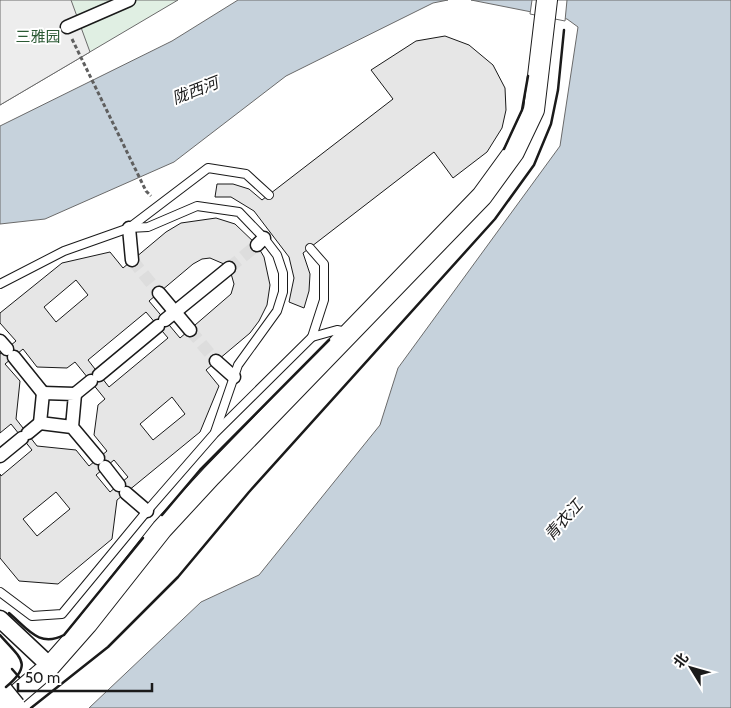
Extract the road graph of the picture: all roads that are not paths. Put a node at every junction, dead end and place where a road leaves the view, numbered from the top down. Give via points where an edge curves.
1 (129, 0) edge
2 (547, 0) edge
3 (67, 26) dead end
4 (269, 195) dead end
5 (129, 228) junction
6 (310, 248) dead end
7 (132, 260) tunnel mouth
8 (228, 268) tunnel mouth
9 (0, 284) edge
10 (159, 293) tunnel mouth
11 (166, 319) junction
12 (190, 330) tunnel mouth
13 (350, 333) junction
14 (312, 336) junction
15 (7, 349) edge
16 (216, 361) tunnel mouth
17 (234, 377) junction
18 (43, 393) junction
19 (75, 394) junction
20 (40, 423) junction
21 (72, 427) junction
22 (214, 434) junction
23 (0, 456) edge
24 (147, 510) junction
25 (0, 592) edge
26 (0, 619) edge
27 (50, 666) junction
28 (0, 692) edge
29 (1, 708) edge
30 (13, 708) edge

1 - 3 street
2 - 13 street via 534,110 514,152 482,196
4 - 5 lane via 246,174 208,168
5 - 7 street
5 - 9 lane via 64,251
5 - 17 lane via 148,228 197,206 239,212 260,242 277,255 283,273 283,292 277,311 238,365
6 - 14 lane via 324,264 324,300
8 - 11 street
10 - 11 street
11 - 12 street
11 - 19 street
13 - 14 lane via 337,330
13 - 27 street via 162,529
14 - 22 lane
15 - 18 street
16 - 17 street
17 - 22 lane
18 - 19 street
18 - 20 street
19 - 21 street
20 - 21 street
20 - 23 street
21 - 24 street via 123,489
22 - 24 lane
24 - 25 lane via 62,614 32,616
26 - 27 street
27 - 29 street
28 - 30 main road, bridge

